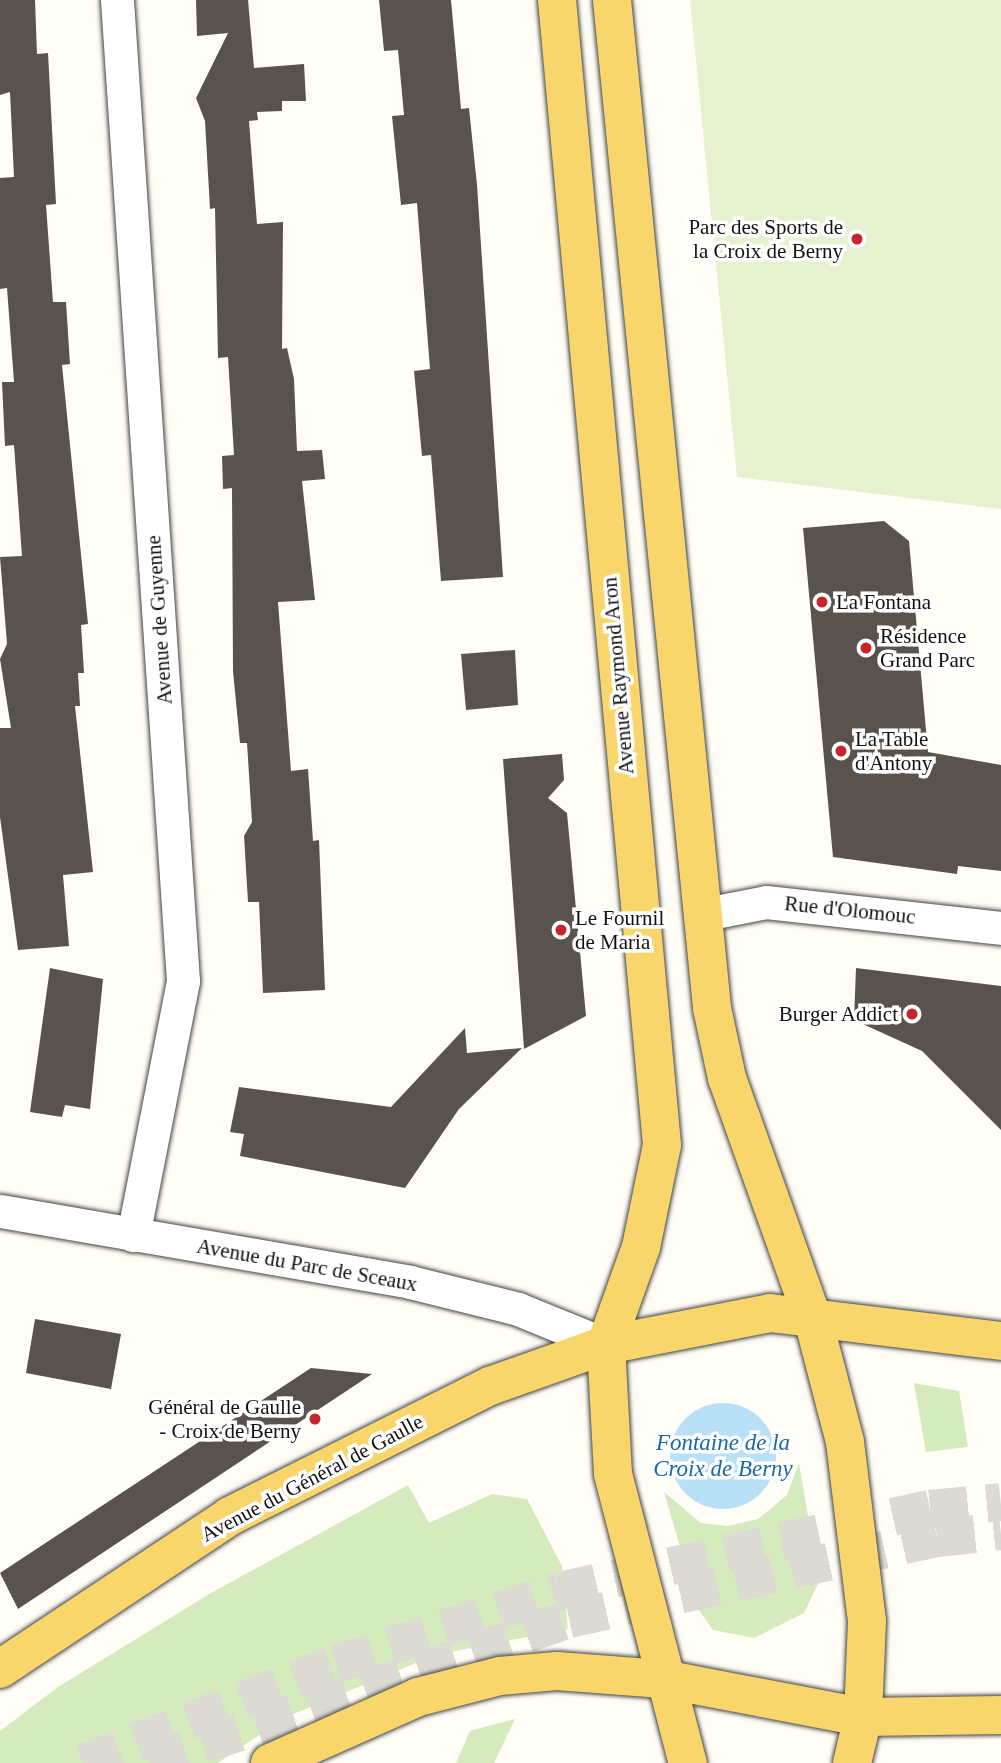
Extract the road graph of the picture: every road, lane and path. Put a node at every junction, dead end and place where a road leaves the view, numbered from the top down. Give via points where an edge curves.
1 (117, 0) edge
2 (557, 0) edge
3 (612, 0) edge
4 (700, 915) junction
5 (1001, 928) edge
6 (0, 1211) edge
7 (133, 1235) junction
8 (813, 1319) junction
9 (1001, 1341) edge
10 (606, 1345) junction
11 (0, 1669) edge
12 (663, 1679) junction
13 (1001, 1715) edge
14 (863, 1717) junction
15 (270, 1763) edge
16 (688, 1763) edge
17 (852, 1763) edge

1 - 7 street, Avenue de Guyenne via 183,981
2 - 10 main road, Avenue Raymond Aron via 662,1145 641,1247
3 - 4 main road
4 - 5 street, Rue d'Olomouc via 765,902
4 - 8 main road via 727,1077
6 - 7 street, Avenue du Parc de Sceaux
7 - 10 street, Avenue du Parc de Sceaux via 470,1296
8 - 9 main road, Avenue du Général de Gaulle
8 - 10 main road, Avenue du Général de Gaulle via 770,1313
8 - 14 main road via 845,1442 862,1570
10 - 11 main road, Avenue du Général de Gaulle via 490,1386 230,1516
10 - 12 main road via 613,1474
12 - 14 main road
12 - 15 main road via 557,1671 500,1676 418,1697
12 - 16 main road
13 - 14 main road
14 - 17 main road

